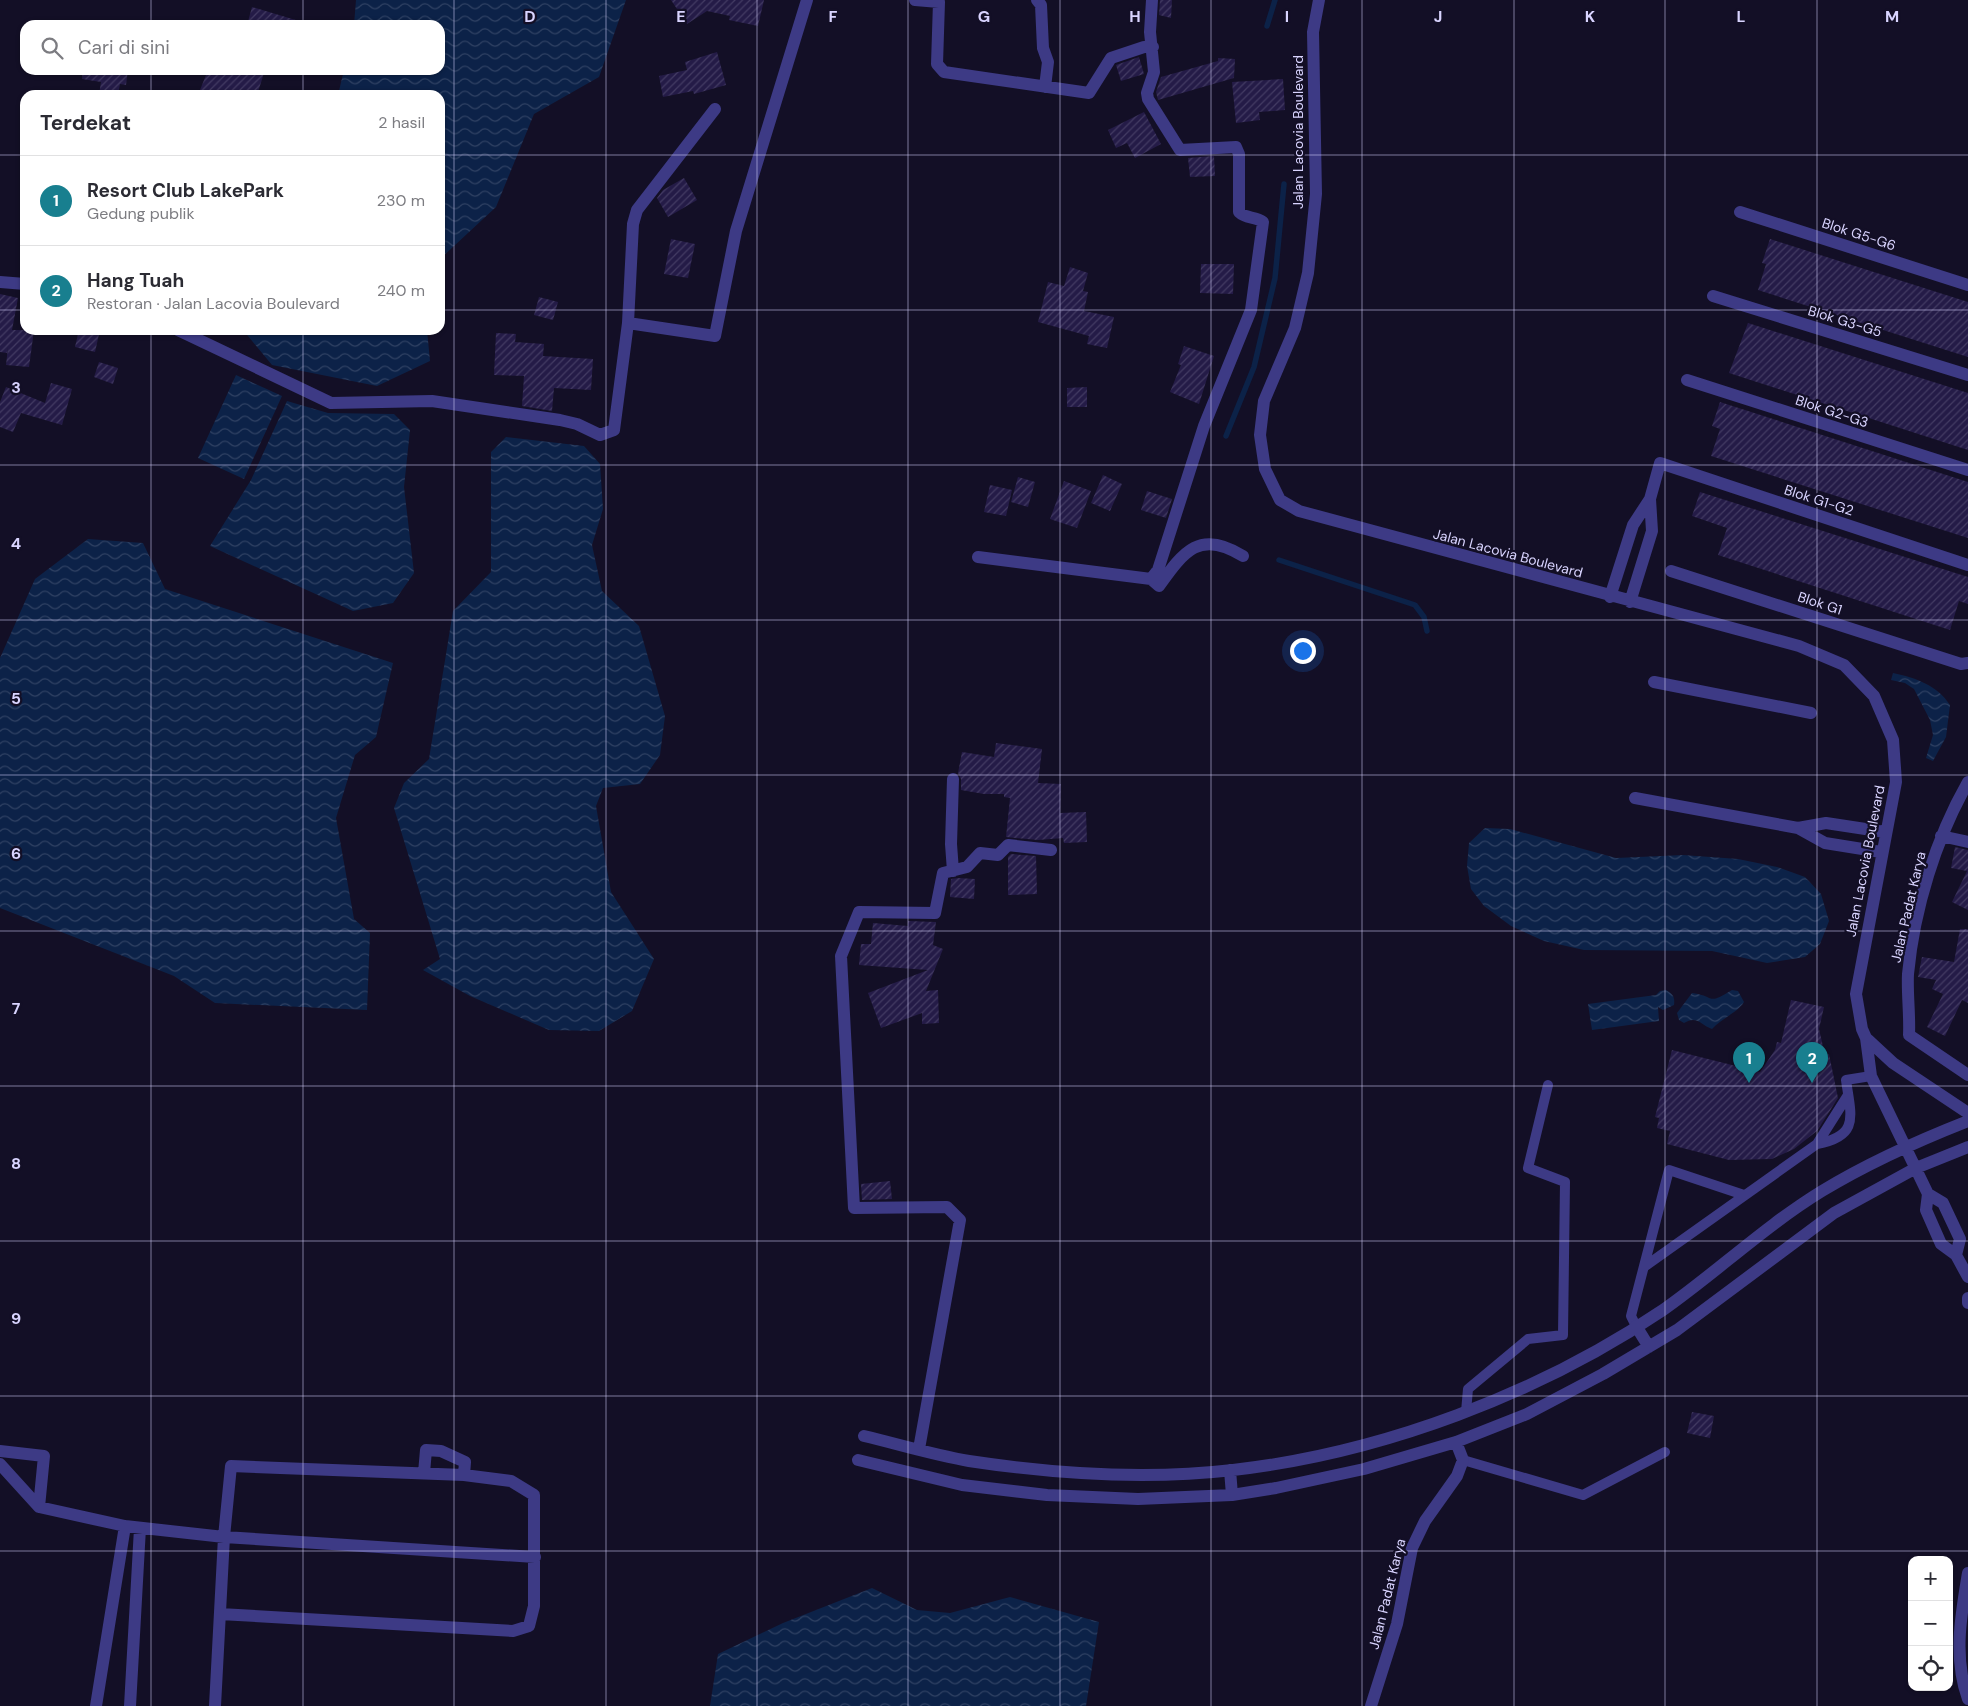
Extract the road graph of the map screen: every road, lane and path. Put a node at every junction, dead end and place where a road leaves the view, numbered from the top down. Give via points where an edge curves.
1 (807, 0) edge
2 (916, 0) edge
3 (1037, 0) edge
4 (1152, 0) edge
5 (1319, 0) edge
6 (1153, 48) junction
7 (1044, 87) junction
8 (715, 109) dead end
9 (1740, 212) dead end
10 (0, 282) edge
11 (20, 284) edge
12 (1968, 285) edge
13 (1713, 296) dead end
14 (628, 324) junction
15 (188, 335) edge
16 (1968, 375) edge
17 (1687, 380) dead end
18 (1968, 470) edge
19 (1650, 499) junction
20 (1243, 556) dead end
21 (978, 557) dead end
22 (1968, 565) edge
23 (1671, 571) dead end
24 (1151, 579) junction
25 (1610, 597) junction
26 (1630, 602) junction
27 (1964, 664) edge
28 (1654, 682) dead end
29 (1811, 713) dead end
30 (953, 778) dead end
31 (1968, 782) edge
32 (1635, 798) dead end
33 (1798, 828) junction
34 (1886, 832) junction
35 (1941, 836) junction
36 (1968, 842) edge
37 (1050, 850) dead end
38 (1882, 852) junction
39 (954, 871) junction
40 (1866, 1038) junction
41 (1968, 1075) edge
42 (1871, 1076) junction
43 (1548, 1086) dead end
44 (1848, 1095) junction
45 (1968, 1113) edge
46 (1968, 1122) edge
47 (1817, 1144) junction
48 (1905, 1146) junction
49 (1968, 1147) edge
50 (1916, 1168) junction
51 (1928, 1194) junction
52 (1744, 1195) junction
53 (1956, 1256) junction
54 (1644, 1266) junction
55 (1968, 1277) edge
56 (1636, 1326) junction
57 (1649, 1347) junction
58 (1466, 1412) junction
59 (864, 1436) dead end
60 (1456, 1442) junction
61 (919, 1449) junction
62 (0, 1451) edge
63 (1665, 1452) dead end
64 (858, 1460) dead end
65 (1462, 1460) junction
66 (0, 1464) edge
67 (1230, 1470) junction
68 (424, 1474) junction
69 (464, 1475) junction
70 (1232, 1494) junction
71 (39, 1507) junction
72 (126, 1526) junction
73 (140, 1528) junction
74 (224, 1537) junction
75 (535, 1557) junction
76 (1968, 1572) edge
77 (220, 1614) junction
78 (1968, 1699) edge
79 (96, 1706) edge
80 (130, 1706) edge
81 (215, 1706) edge
82 (1371, 1706) edge

1 - 14 street via 736,231 714,336
2 - 7 street via 939,2 937,64 944,72
3 - 7 street via 1042,5 1043,48 1048,62
4 - 6 street via 1150,32
5 - 25 street, Jalan Lacovia Boulevard via 1313,32 1316,194 1308,273 1295,328 1264,401 1260,435 1265,468 1280,500 1299,511
6 - 7 street via 1111,58 1089,93
6 - 24 street via 1154,72 1148,99 1178,148 1182,151 1236,146 1239,154 1239,212 1259,219 1263,226 1251,310 1204,426 1158,570
8 - 14 street via 637,210 633,224
9 - 12 street, Blok G5-G6
10 - 11 street
13 - 16 street, Blok G3-G5
14 - 15 street via 614,430 600,435 560,420 432,401 331,403
17 - 18 street, Blok G2-G3
19 - 22 street, Blok G1-G2 via 1660,463
19 - 25 street via 1633,524
19 - 26 street via 1652,531
20 - 24 street via 1226,545 1199,545 1181,556 1159,586
21 - 24 street
23 - 27 street, Blok G1
25 - 26 street, Jalan Lacovia Boulevard
26 - 34 street, Jalan Lacovia Boulevard via 1799,646 1844,665 1874,696 1893,740 1896,782
28 - 29 street
30 - 39 street via 951,844
31 - 35 street, Jalan Padat Karya
32 - 33 street
33 - 34 street via 1826,823
33 - 38 street via 1825,843
34 - 38 street, Jalan Lacovia Boulevard
35 - 36 street
35 - 41 street, Jalan Padat Karya via 1926,885 1908,975 1909,1035
37 - 39 street via 1008,845 998,855 980,853 967,868
38 - 40 street, Jalan Lacovia Boulevard via 1856,994
39 - 61 street via 943,873 935,913 859,912 841,956 854,1208 947,1207 960,1220
40 - 42 street, Jalan Lacovia Boulevard
40 - 45 street via 1893,1063
42 - 44 lane via 1846,1080
42 - 48 street, Jalan Lacovia Boulevard
43 - 58 lane via 1528,1168 1565,1182 1563,1335 1528,1339 1468,1389
44 - 47 lane
44 - 47 lane via 1851,1119 1846,1132 1835,1140
46 - 48 street
47 - 52 lane
48 - 50 street, Jalan Lacovia Boulevard
48 - 56 street via 1821,1192
49 - 50 street
50 - 51 street, Jalan Lacovia Boulevard
50 - 57 street via 1834,1213 1677,1330
51 - 53 street via 1926,1210 1941,1244
51 - 53 street via 1943,1203 1960,1239
52 - 54 lane
52 - 54 lane via 1669,1170
53 - 55 street
54 - 56 lane via 1631,1316
56 - 57 street
56 - 58 street via 1516,1391
57 - 60 street via 1527,1414
58 - 67 street via 1358,1446
59 - 61 street
60 - 65 street
60 - 70 street via 1364,1469
61 - 67 street via 966,1460 1049,1470 1138,1474
62 - 71 street via 44,1456
63 - 65 lane via 1583,1495
64 - 70 street via 962,1485 1047,1495 1138,1499
65 - 82 street, Jalan Padat Karya via 1457,1476 1425,1520 1412,1548 1397,1624
66 - 71 street
67 - 70 street
68 - 69 street
68 - 69 street via 426,1450 441,1451 465,1462
68 - 74 street via 231,1466
69 - 75 street via 511,1481 534,1495
71 - 72 street
72 - 73 street
72 - 79 street
73 - 74 street
73 - 80 street
74 - 75 street
74 - 77 street
75 - 77 street via 534,1606 529,1626 513,1630
76 - 78 street via 1958,1644
77 - 81 street

